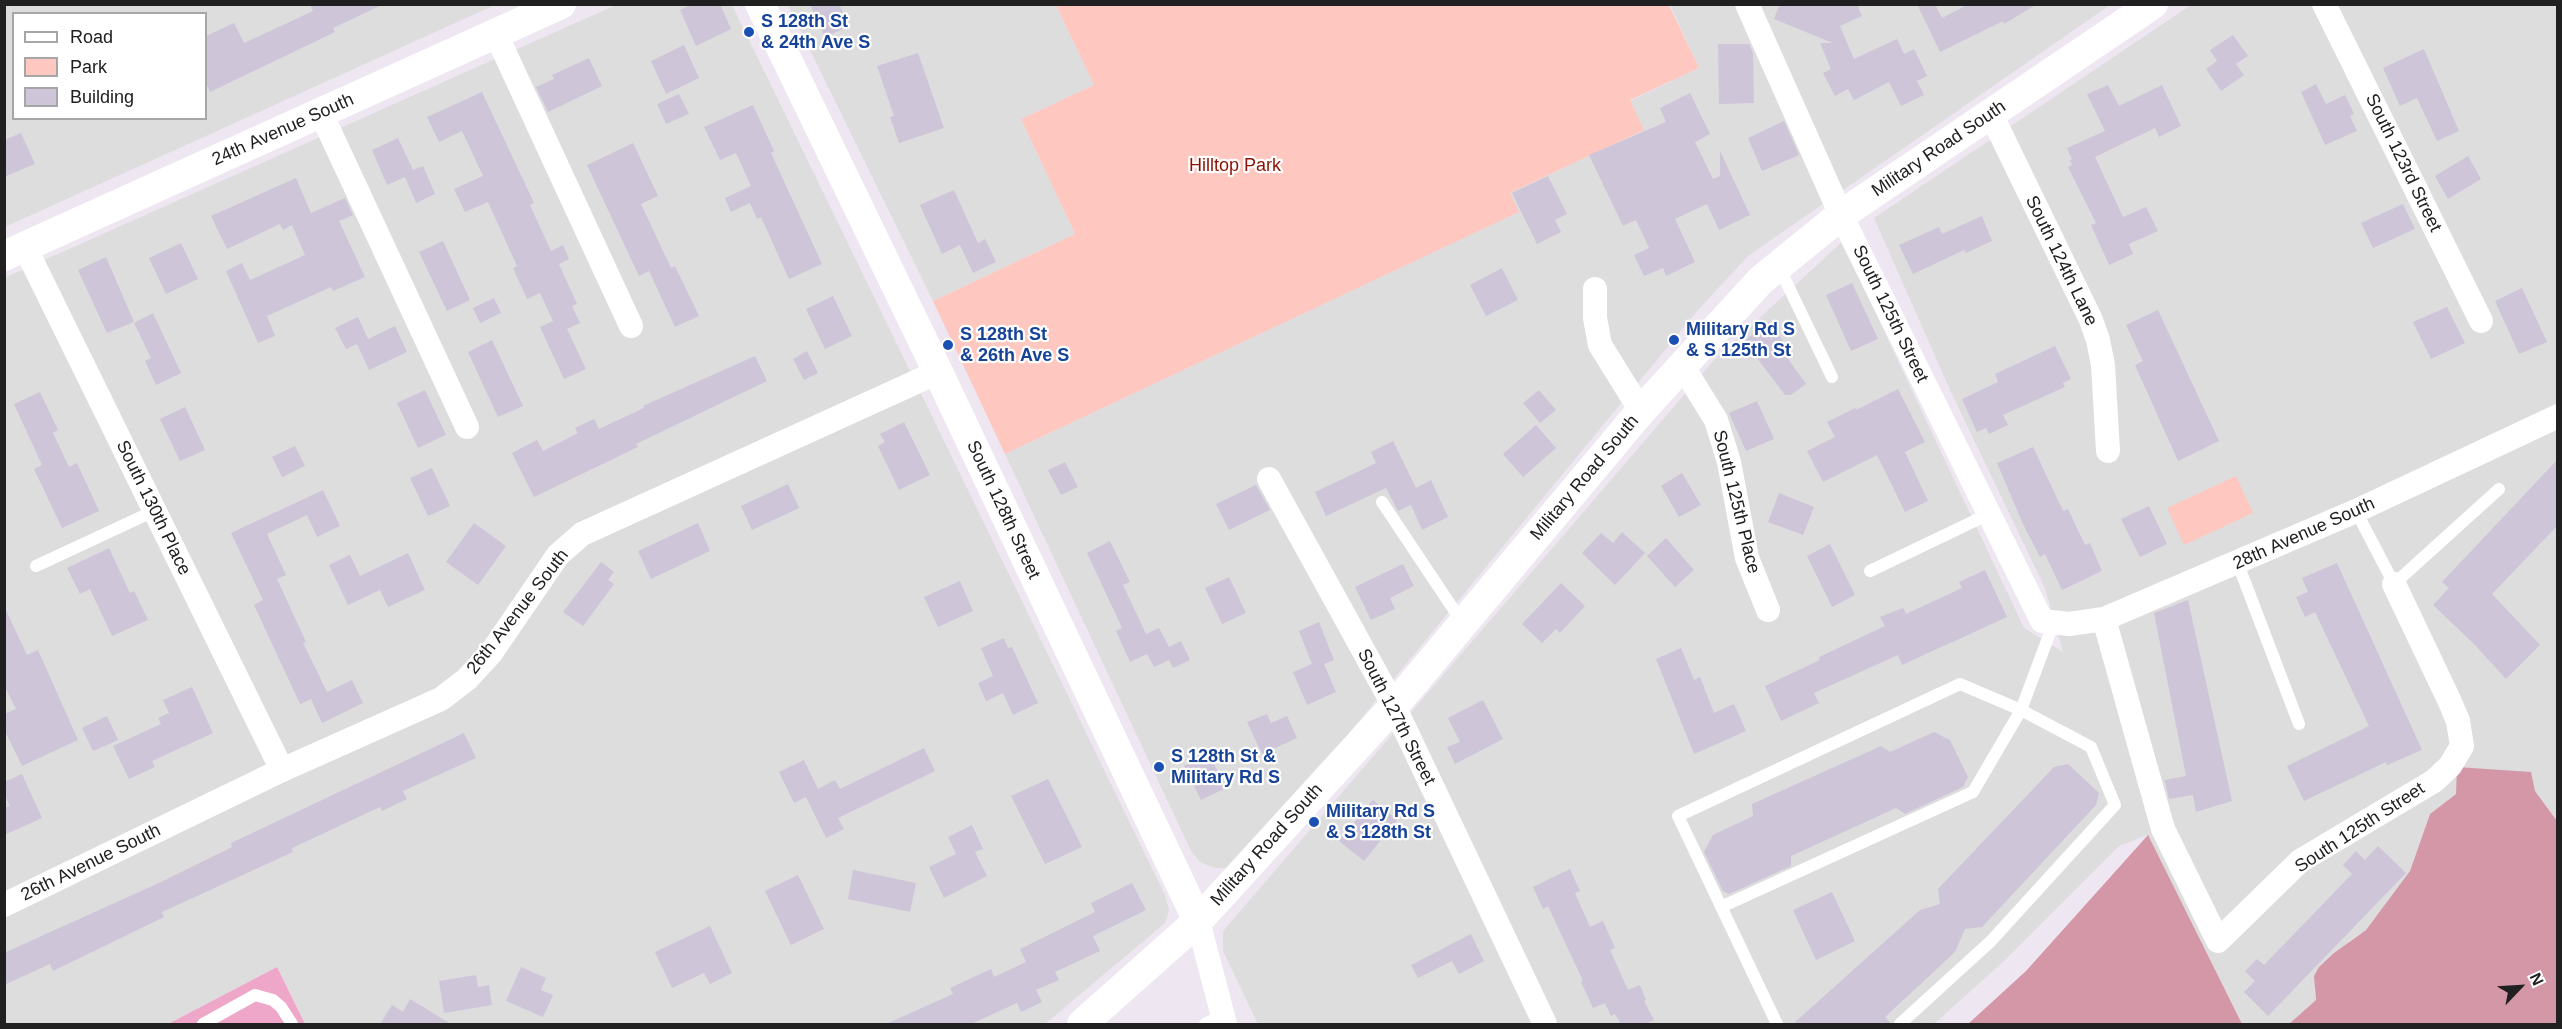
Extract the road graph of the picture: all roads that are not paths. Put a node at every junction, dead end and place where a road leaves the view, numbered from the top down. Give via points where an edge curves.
1 (561, 4) edge
2 (760, 4) edge
3 (1747, 4) edge
4 (2153, 4) edge
5 (2324, 4) edge
6 (496, 34) junction
7 (321, 112) junction
8 (1991, 114) junction
9 (1841, 215) junction
10 (15, 251) edge
11 (1778, 266) junction
12 (1595, 289) dead end
13 (2481, 321) dead end
14 (631, 326) dead end
15 (1682, 365) junction
16 (938, 372) junction
17 (1832, 377) dead end
18 (1641, 411) junction
19 (2558, 416) edge
20 (467, 427) dead end
21 (2108, 451) dead end
22 (1269, 479) dead end
23 (2499, 489) dead end
24 (1382, 502) dead end
25 (154, 511) junction
26 (2356, 511) junction
27 (1989, 514) junction
28 (2238, 564) junction
29 (36, 566) dead end
30 (1870, 571) dead end
31 (2394, 584) junction
32 (1768, 610) dead end
33 (2104, 620) junction
34 (2048, 621) junction
35 (1463, 623) junction
36 (1394, 706) junction
37 (2021, 710) junction
38 (2299, 724) dead end
39 (282, 770) junction
40 (4, 905) edge
41 (1721, 907) junction
42 (1198, 921) junction
43 (1217, 1022) edge
44 (203, 1024) edge
45 (292, 1024) edge
46 (1083, 1024) edge
47 (1545, 1024) edge
48 (1777, 1024) edge
49 (1900, 1024) edge

1 - 6 street, 24th Avenue South
2 - 16 street, South 128th Street
3 - 9 street, South 125th Street
4 - 8 street, Military Road South
5 - 13 street, South 123rd Street
6 - 7 street, 24th Avenue South
6 - 14 street
7 - 10 street, 24th Avenue South
7 - 20 street
8 - 9 street, Military Road South
8 - 21 street, South 124th Lane via 2098,340
9 - 11 street, Military Road South
9 - 27 street, South 125th Street
10 - 25 street, South 130th Place
11 - 15 street, Military Road South
11 - 17 lane
12 - 18 street via 1600,345
15 - 18 street, Military Road South
15 - 32 street, South 125th Place via 1716,420 1729,462 1747,558
16 - 39 street, 26th Avenue South via 582,534 558,555 491,653 467,679 441,699
16 - 42 street, South 128th Street
18 - 35 street, Military Road South
19 - 26 street, 28th Avenue South
22 - 36 street, South 127th Street
23 - 31 lane
24 - 35 lane
25 - 29 lane
25 - 39 street, South 130th Place
26 - 28 street, 28th Avenue South
26 - 31 lane
27 - 30 lane
27 - 34 street, South 125th Street
28 - 33 street, 28th Avenue South
28 - 38 lane
31 - 33 street, South 125th Street via 2450,702 2462,746 2450,766 2433,781 2301,861 2218,941 2163,829
33 - 34 street, 28th Avenue South via 2069,624
34 - 37 lane
35 - 36 street, Military Road South
36 - 42 street, Military Road South
36 - 47 street, South 127th Street
37 - 41 lane via 1973,792
37 - 41 lane via 1960,684 1678,816
37 - 49 lane via 2091,747 2115,805 1991,941
39 - 40 street, 26th Avenue South
41 - 48 lane
42 - 43 street, South 128th Street
42 - 46 street, Military Road South
44 - 45 lane via 255,995 273,1000

